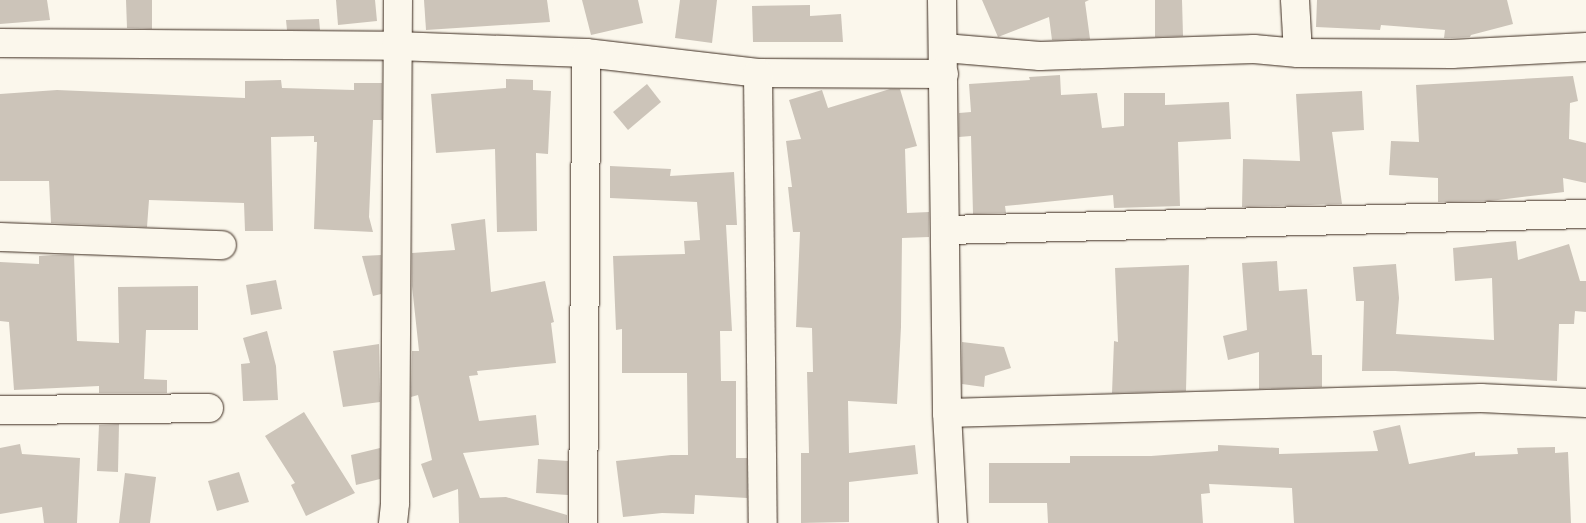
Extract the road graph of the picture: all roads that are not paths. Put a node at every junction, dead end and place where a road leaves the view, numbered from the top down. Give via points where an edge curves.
1 (398, 0) edge
2 (942, 0) edge
3 (1295, 0) edge
4 (0, 44) edge
5 (396, 46) junction
6 (1586, 47) edge
7 (586, 53) junction
8 (1298, 53) junction
9 (944, 61) junction
10 (758, 73) junction
11 (1586, 214) edge
12 (946, 230) junction
13 (0, 237) edge
14 (222, 244) dead end
15 (1586, 403) edge
16 (210, 408) dead end
17 (0, 410) edge
18 (946, 413) junction
19 (393, 523) edge
20 (583, 523) edge
21 (763, 523) edge
22 (953, 523) edge

1 - 5 street
2 - 9 street
3 - 8 street
4 - 5 street
5 - 7 street
5 - 19 street
6 - 8 street via 1452,54
7 - 10 street
7 - 20 street
8 - 9 street via 1254,49
9 - 10 street
9 - 12 street
10 - 21 street
11 - 12 street
12 - 18 street
13 - 14 street
15 - 18 street via 1481,398
16 - 17 street
18 - 22 street

